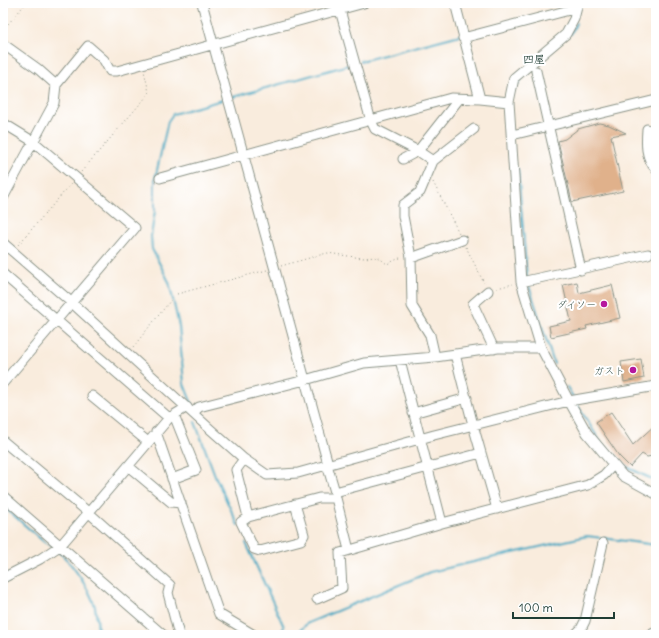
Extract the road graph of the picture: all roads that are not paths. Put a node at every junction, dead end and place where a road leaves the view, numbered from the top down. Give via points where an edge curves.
1 (202, 3) edge
2 (364, 3) edge
3 (455, 3) edge
4 (339, 6) edge
5 (578, 6) edge
6 (463, 38) junction
7 (3, 44) edge
8 (213, 45) junction
9 (536, 71) dead end
10 (56, 85) junction
11 (459, 99) junction
12 (480, 99) junction
13 (656, 100) edge
14 (509, 102) junction
15 (371, 121) junction
16 (548, 126) junction
17 (4, 127) edge
18 (474, 129) dead end
19 (647, 129) dead end
20 (514, 134) junction
21 (34, 142) junction
22 (418, 151) junction
23 (243, 155) junction
24 (402, 159) dead end
25 (433, 161) junction
26 (656, 169) edge
27 (160, 178) dead end
28 (3, 198) edge
29 (462, 240) dead end
30 (3, 243) edge
31 (648, 254) dead end
32 (410, 256) junction
33 (581, 270) junction
34 (3, 274) edge
35 (521, 282) junction
36 (488, 291) dead end
37 (72, 303) junction
38 (56, 320) junction
39 (541, 348) junction
40 (494, 349) junction
41 (455, 354) junction
42 (436, 357) junction
43 (400, 360) junction
44 (305, 380) junction
45 (3, 383) edge
46 (656, 386) edge
47 (92, 396) dead end
48 (466, 398) junction
49 (573, 401) junction
50 (190, 410) junction
51 (413, 413) junction
52 (172, 416) junction
53 (473, 425) junction
54 (156, 432) junction
55 (419, 438) junction
56 (3, 440) edge
57 (148, 442) junction
58 (481, 453) junction
59 (244, 459) junction
60 (328, 464) junction
61 (613, 465) junction
62 (128, 466) junction
63 (428, 467) junction
64 (172, 479) junction
65 (656, 494) edge
66 (335, 495) junction
67 (3, 496) edge
68 (181, 503) junction
69 (295, 504) junction
70 (497, 509) junction
71 (86, 515) junction
72 (248, 517) junction
73 (442, 523) junction
74 (604, 543) dead end
75 (56, 548) junction
76 (349, 550) junction
77 (3, 578) edge
78 (317, 599) dead end
79 (656, 632) edge
80 (163, 635) edge
81 (178, 635) edge
82 (254, 635) edge
83 (574, 635) edge
84 (650, 635) edge

1 - 8 street
2 - 4 street
3 - 6 street
4 - 8 street
4 - 15 street
5 - 6 street
5 - 14 street via 566,34 514,78
6 - 12 street
7 - 10 street
8 - 10 street via 117,71 110,71 104,60 88,46
8 - 23 street
9 - 16 street
10 - 21 street via 54,103
11 - 12 street
11 - 15 street via 451,98
11 - 22 street
12 - 14 street
13 - 16 street
14 - 20 street
15 - 22 street via 375,129
15 - 23 street
16 - 20 street
16 - 33 street
17 - 21 street
18 - 25 street
19 - 26 street via 646,148 649,159
20 - 35 street
21 - 28 street
21 - 37 street via 135,228
22 - 24 street
22 - 25 street
23 - 27 street
23 - 44 street
25 - 32 street via 420,192 402,205
29 - 32 street
30 - 37 street
31 - 33 street
32 - 42 street via 412,306 430,335
33 - 35 street
34 - 38 street
35 - 39 street
36 - 40 street via 473,304
37 - 38 street
37 - 50 street
38 - 45 street
38 - 52 street
39 - 40 street
39 - 49 street
40 - 41 street
41 - 42 street
41 - 48 street
42 - 43 street
43 - 44 street via 364,363
43 - 51 street
44 - 50 street
44 - 60 street
46 - 49 street
47 - 57 street
48 - 51 street
48 - 53 street
49 - 53 street
49 - 61 street via 587,433
50 - 52 street
50 - 59 street
51 - 55 street
52 - 54 street
52 - 64 street via 196,470
53 - 55 street
53 - 58 street
54 - 57 street
54 - 64 street
55 - 60 street
55 - 63 street
56 - 71 street
57 - 62 street
58 - 63 street
58 - 70 street
59 - 60 street via 268,475 298,473
59 - 72 street via 236,470
60 - 66 street
61 - 65 street via 622,476
61 - 70 street via 604,475 588,485
62 - 68 street via 171,502
62 - 71 street
63 - 66 street
63 - 73 street
64 - 68 street
66 - 69 street
66 - 76 street
67 - 75 street
68 - 82 street via 219,614
69 - 72 street
69 - 72 street via 304,535 301,540 260,551 254,549 241,522
70 - 73 street
71 - 75 street
71 - 81 street via 170,585 168,593
73 - 76 street
74 - 83 street via 585,621
75 - 77 street
75 - 80 street
76 - 78 street via 340,553 342,588
79 - 84 street

